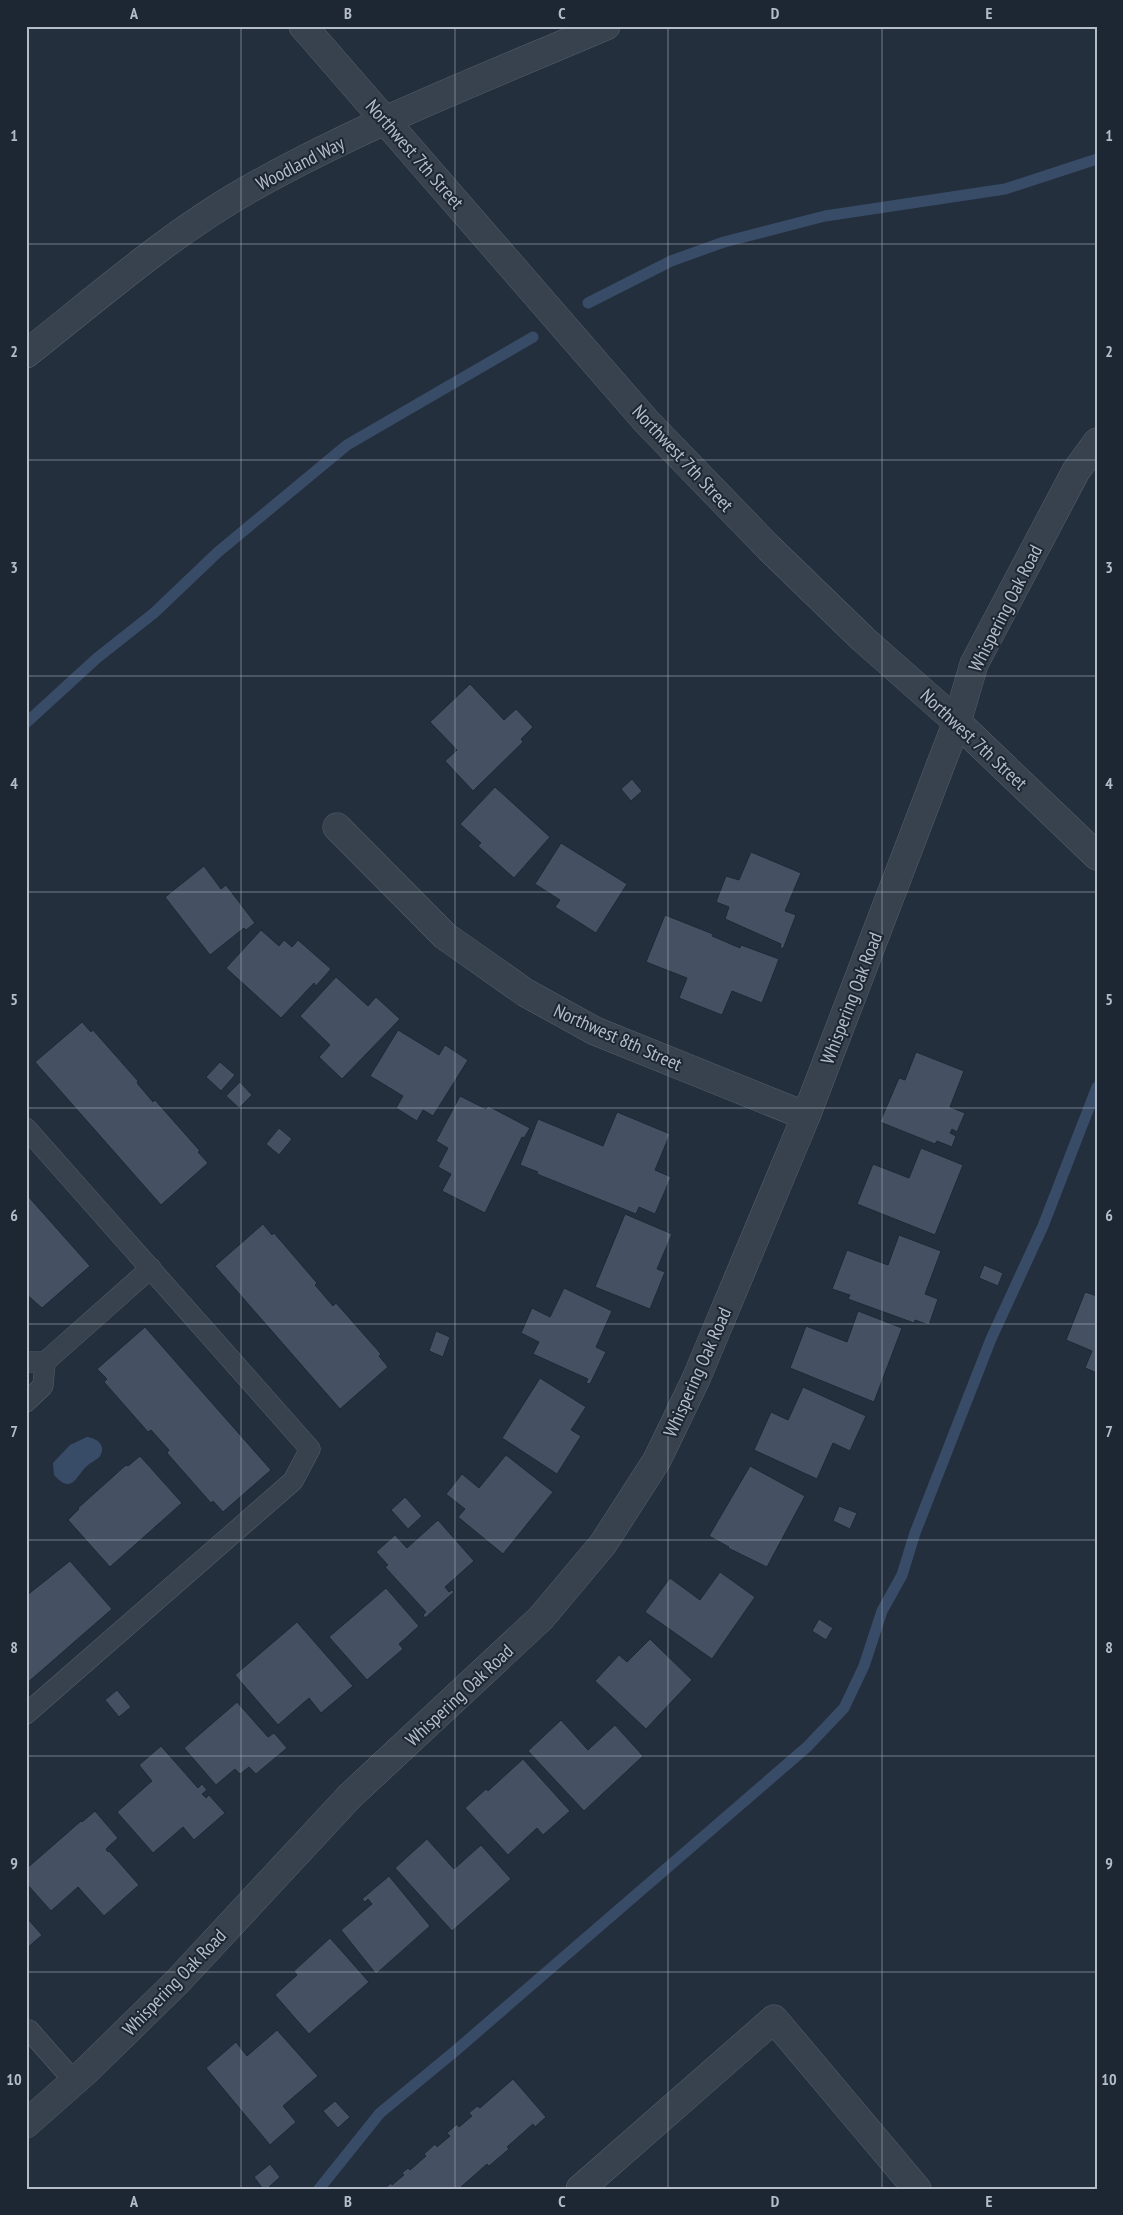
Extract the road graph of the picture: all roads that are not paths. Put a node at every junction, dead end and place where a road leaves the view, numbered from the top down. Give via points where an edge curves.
1 (303, 26) edge
2 (606, 26) edge
3 (386, 119) junction
4 (26, 354) edge
5 (1097, 442) edge
6 (958, 722) junction
7 (337, 827) dead end
8 (1097, 856) edge
9 (806, 1116) junction
10 (26, 1128) edge
11 (151, 1268) junction
12 (36, 1362) edge
13 (26, 1402) edge
14 (26, 1714) edge
15 (26, 2030) edge
16 (74, 2081) junction
17 (26, 2124) edge
18 (580, 2189) edge
19 (917, 2189) edge

1 - 3 street, Northwest 7th Street
2 - 3 street, Woodland Way
3 - 4 street, Woodland Way via 257,184 185,230
3 - 6 street, Northwest 7th Street via 646,421 863,639
5 - 6 street, Whispering Oak Road via 1076,471 974,664
6 - 8 street, Northwest 7th Street
6 - 9 street, Whispering Oak Road
7 - 9 street, Northwest 8th Street via 445,936 526,993 594,1031
9 - 16 street, Whispering Oak Road via 657,1460 603,1544 541,1618 350,1796 178,1980
10 - 11 lane
11 - 12 lane
11 - 14 lane via 310,1449 293,1481
12 - 13 lane via 43,1386
15 - 16 lane
16 - 17 street, Whispering Oak Road
18 - 19 street via 774,2019

